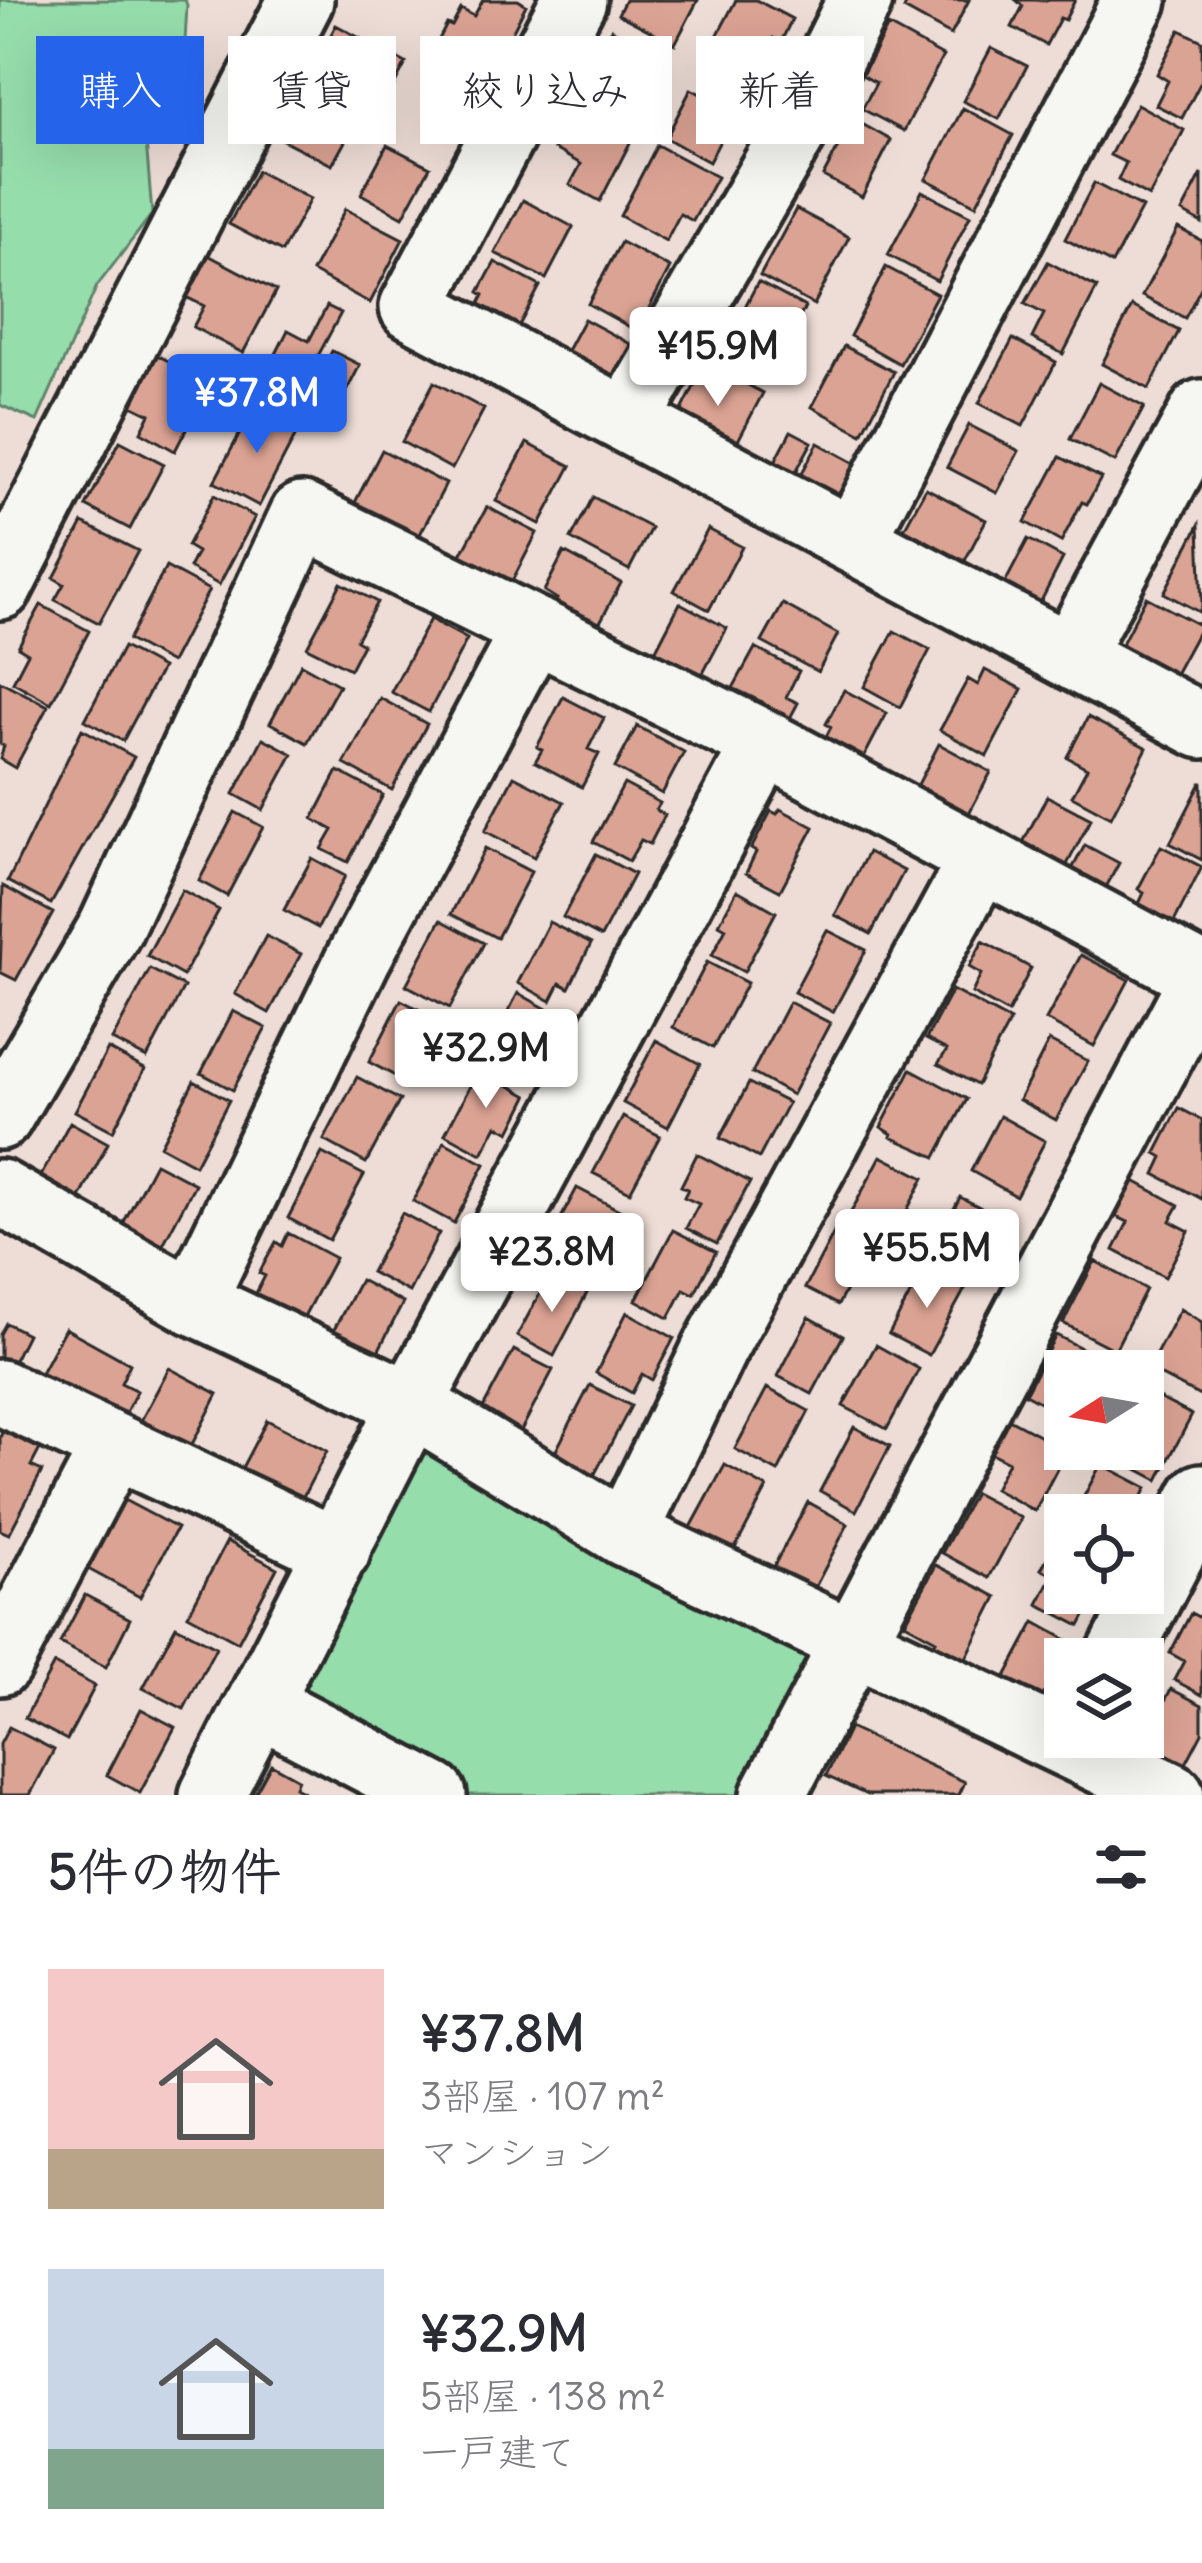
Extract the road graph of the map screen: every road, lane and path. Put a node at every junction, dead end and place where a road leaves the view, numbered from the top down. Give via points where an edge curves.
1 (301, 0) edge
2 (574, 0) edge
3 (860, 0) edge
4 (1135, 0) edge
5 (1202, 412) edge
6 (627, 421) junction
7 (853, 541) junction
8 (0, 587) edge
9 (534, 629) junction
10 (1070, 656) junction
11 (1202, 726) edge
12 (765, 743) junction
13 (981, 859) junction
14 (1202, 977) edge
15 (0, 1117) edge
16 (0, 1192) edge
17 (194, 1302) junction
18 (0, 1392) edge
19 (411, 1404) junction
20 (113, 1448) junction
21 (1202, 1496) edge
22 (625, 1534) junction
23 (338, 1551) junction
24 (1128, 1638) edge
25 (853, 1642) junction
26 (0, 1663) edge
27 (260, 1703) junction
28 (1044, 1728) edge
29 (1104, 1758) edge
30 (212, 1795) edge
31 (434, 1795) edge
32 (773, 1795) edge
33 (1172, 1795) edge

1 - 8 street
2 - 6 street via 412,307
3 - 6 street via 795,130
4 - 7 street
5 - 10 street
6 - 7 street
7 - 10 street
9 - 12 street
9 - 15 street via 302,515 111,927
9 - 17 street via 358,959
10 - 11 street
12 - 13 street
12 - 19 street
13 - 14 street
13 - 22 street via 715,1348
14 - 25 street
16 - 17 street
17 - 19 street
18 - 20 street
19 - 22 street
19 - 23 street
20 - 23 street
20 - 26 street
21 - 24 street
22 - 25 street
23 - 27 street
25 - 28 street
25 - 32 street
27 - 30 street
27 - 31 street
29 - 33 street

